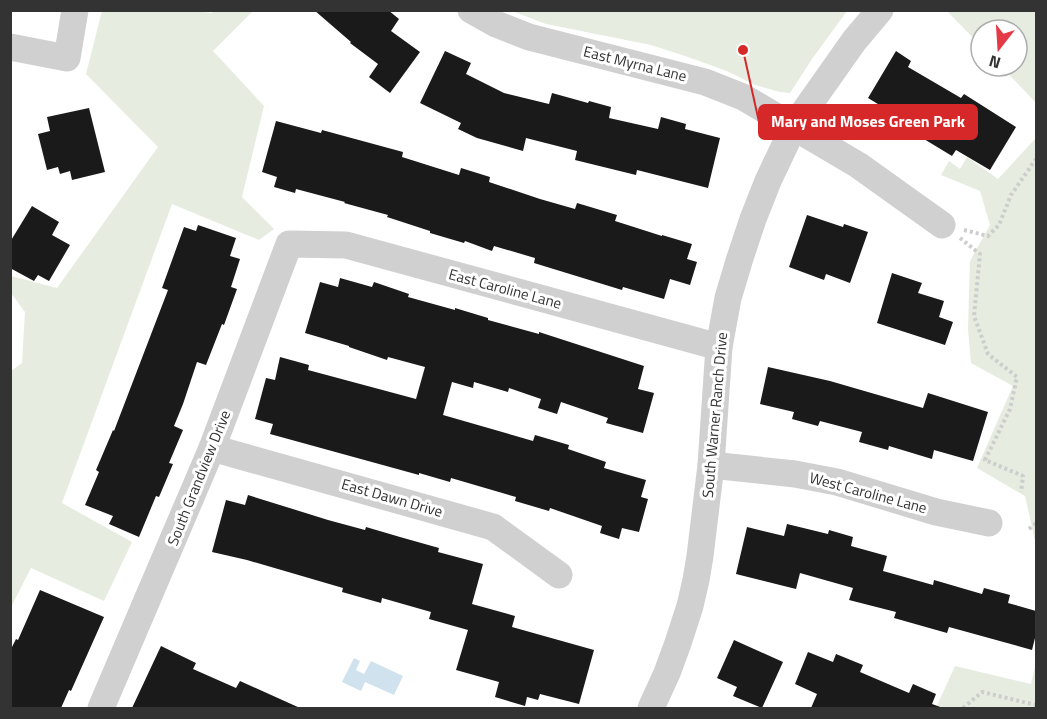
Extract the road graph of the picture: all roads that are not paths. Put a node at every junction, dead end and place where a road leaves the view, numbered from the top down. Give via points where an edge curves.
1 (75, 10) edge
2 (471, 10) edge
3 (880, 10) edge
4 (10, 47) edge
5 (794, 126) junction
6 (942, 225) road end
7 (289, 244) joint
8 (719, 347) junction
9 (212, 448) junction
10 (711, 465) junction
11 (989, 523) dead end
12 (559, 575) dead end
13 (101, 708) edge
14 (651, 708) edge

1 - 4 street via 67,58
2 - 5 street, East Myrna Lane via 529,37 705,82 743,97
3 - 5 street, South Warner Ranch Drive
5 - 6 street, East Myrna Lane via 858,165
5 - 8 street, South Warner Ranch Drive via 753,219 728,298
7 - 8 street, East Caroline Lane via 346,245
7 - 9 street, South Grandview Drive
8 - 10 street, South Warner Ranch Drive
9 - 12 street, East Dawn Drive via 493,527
9 - 13 street, South Grandview Drive
10 - 11 street, West Caroline Lane via 837,482 936,512
10 - 14 street, South Warner Ranch Drive via 690,606

